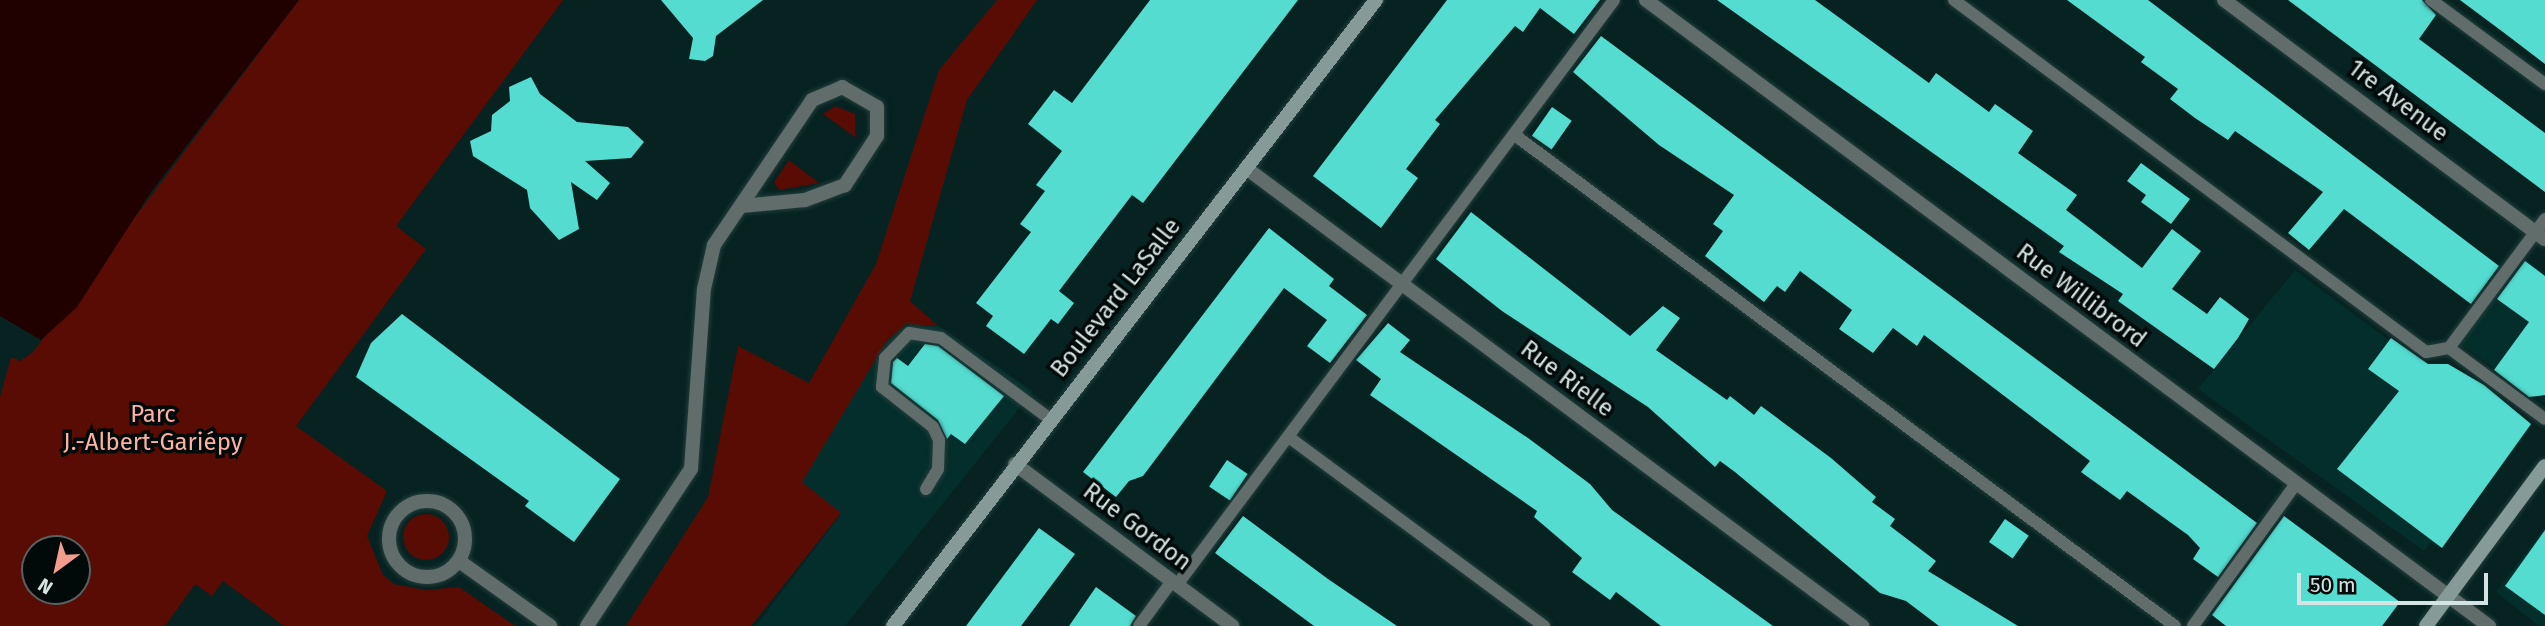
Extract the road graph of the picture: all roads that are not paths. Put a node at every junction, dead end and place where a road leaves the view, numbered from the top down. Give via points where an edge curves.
1 (1376, 0) edge
2 (1614, 0) edge
3 (1646, 0) edge
4 (1954, 0) edge
5 (2224, 0) edge
6 (2431, 0) edge
7 (2545, 84) edge
8 (1516, 136) junction
9 (1245, 168) junction
10 (741, 206) junction
11 (2545, 219) edge
12 (2540, 235) edge
13 (1404, 286) junction
14 (2449, 348) junction
15 (1051, 419) junction
16 (2545, 419) edge
17 (1290, 438) junction
18 (1015, 464) junction
19 (2545, 466) edge
20 (2295, 485) junction
21 (926, 489) dead end
22 (458, 561) junction
23 (1174, 583) junction
24 (2449, 595) junction
25 (550, 626) edge
26 (587, 626) edge
27 (893, 626) edge
28 (1139, 626) edge
29 (1232, 626) edge
30 (1544, 626) edge
31 (1862, 626) edge
32 (2175, 626) edge
33 (2193, 626) edge
34 (2426, 626) edge
35 (2489, 626) edge

1 - 9 main road, Boulevard LaSalle
2 - 8 lane
3 - 20 street, Rue Willibrord
4 - 14 lane via 2426,352
5 - 12 street, 1re Avenue
6 - 7 lane
8 - 13 lane
8 - 32 lane
9 - 13 street, Rue Rielle
9 - 15 main road, Boulevard LaSalle
10 - 10 street via 805,200 845,185 877,136 877,107 842,87 813,100
10 - 26 street via 707,265 691,469
11 - 12 lane
12 - 14 lane
13 - 17 lane
13 - 31 street, Rue Rielle
14 - 16 lane
15 - 18 main road, Boulevard LaSalle
15 - 21 lane via 942,338 909,333 885,358 882,387 933,427 939,440 938,469
17 - 23 lane
17 - 30 lane
18 - 23 street, Rue Gordon
18 - 27 main road, Boulevard LaSalle
19 - 24 main road
20 - 24 street, Rue Willibrord
20 - 33 lane
22 - 22 street via 462,525 445,506 411,504 395,518 391,553 407,573 435,577
22 - 25 street
23 - 28 lane
23 - 29 street, Rue Gordon
24 - 34 main road
24 - 35 street, Rue Willibrord

